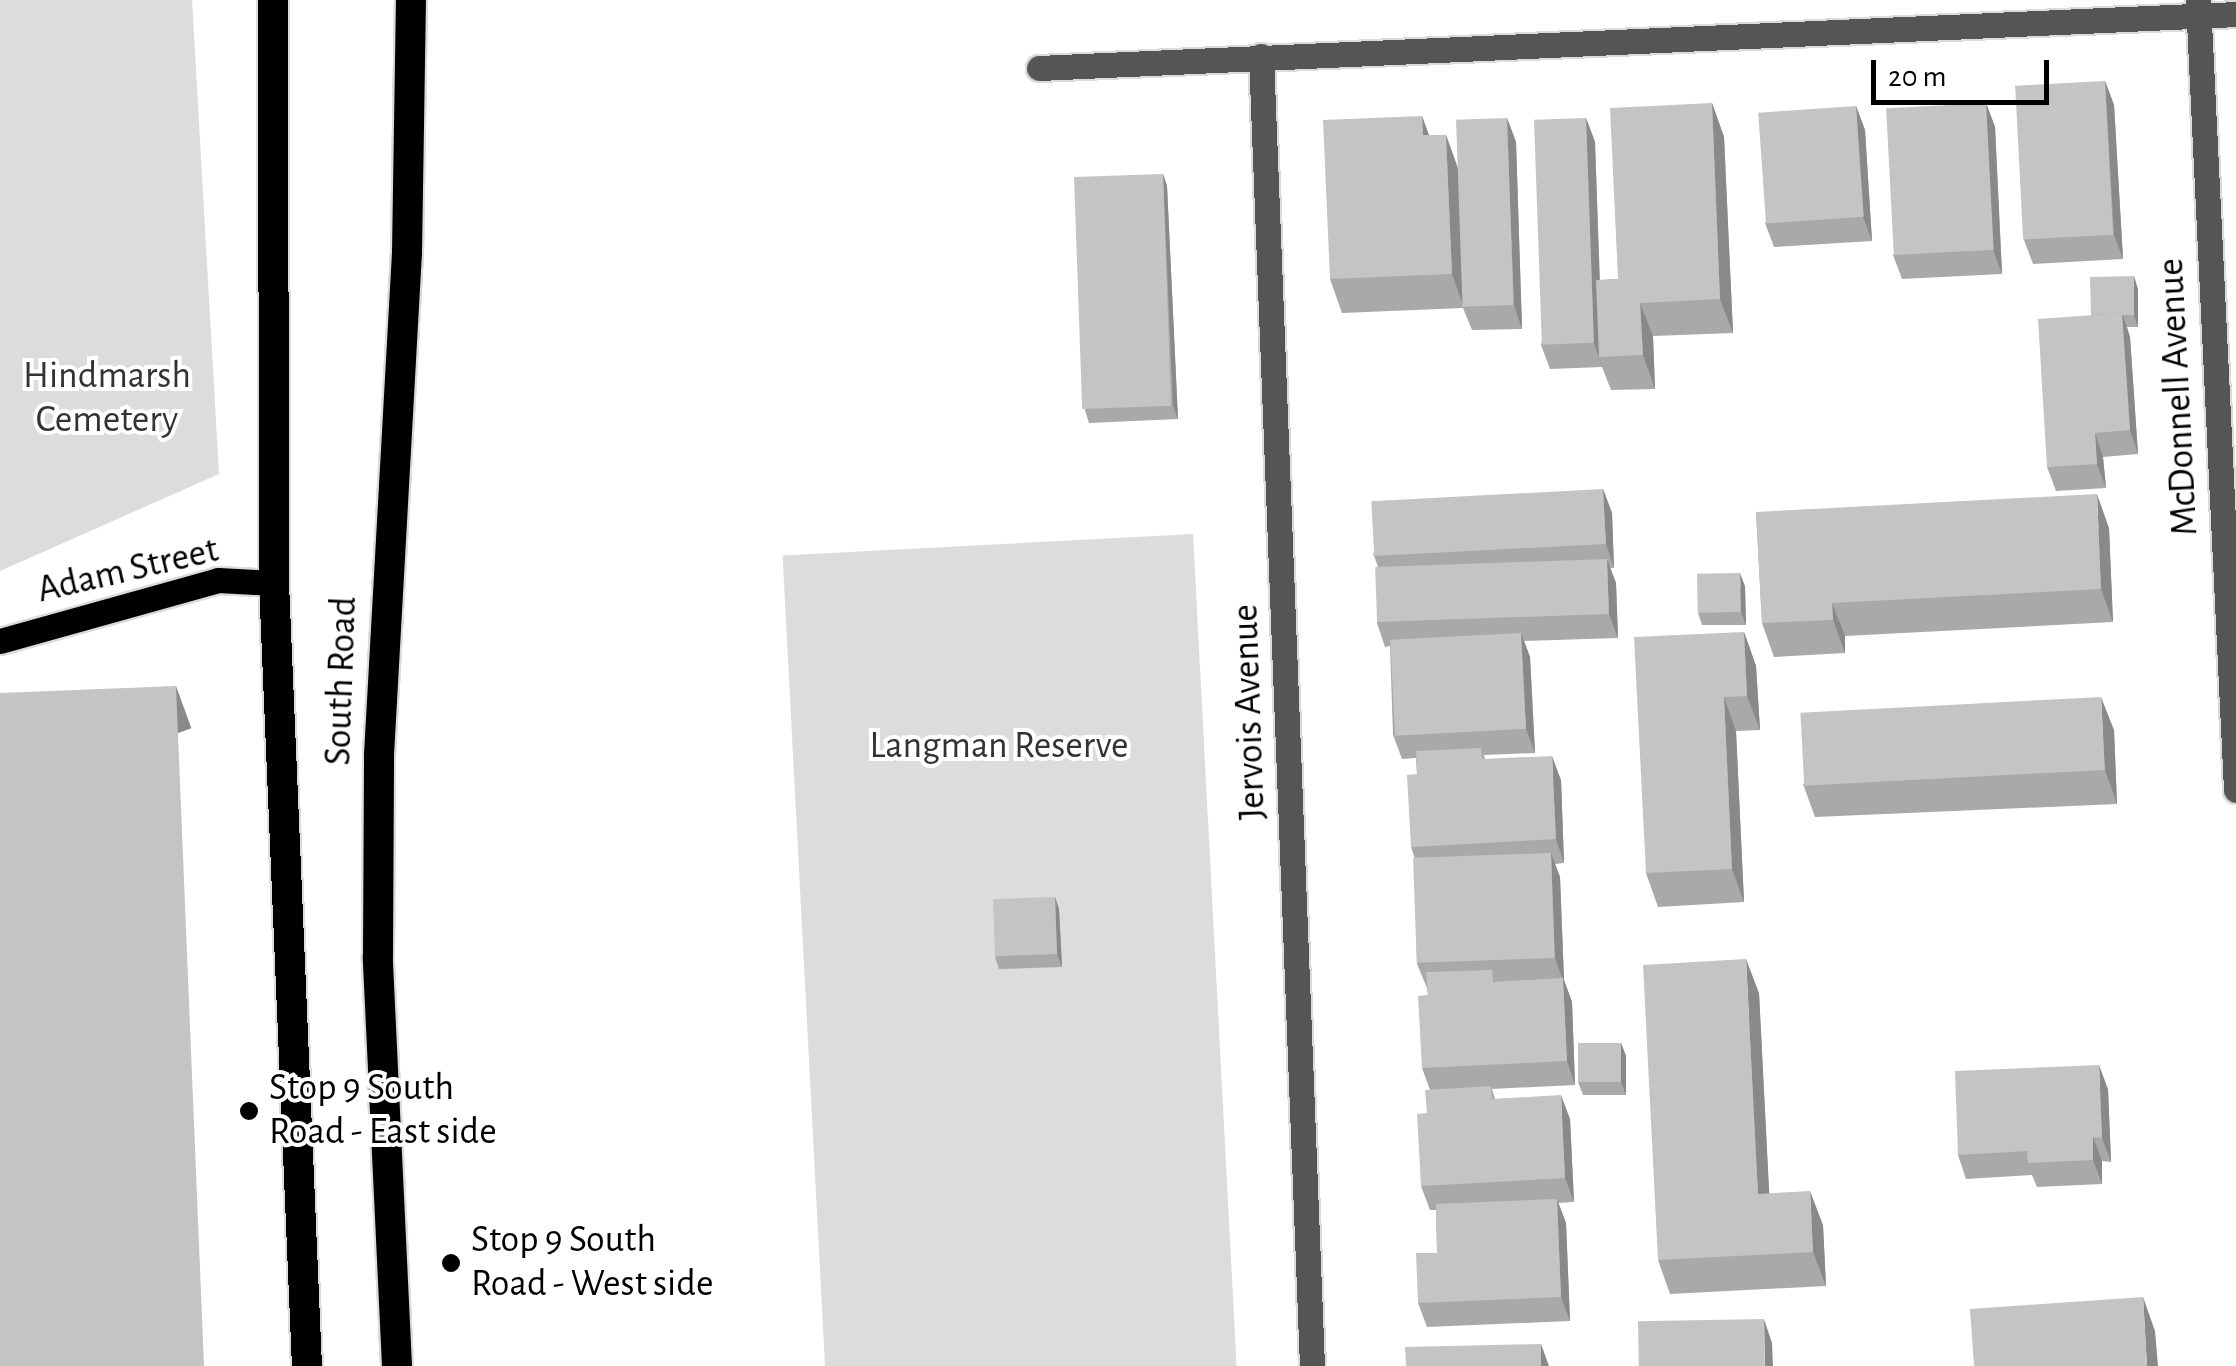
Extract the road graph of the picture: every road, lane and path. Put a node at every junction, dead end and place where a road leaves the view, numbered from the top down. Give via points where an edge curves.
1 (273, 0) edge
2 (412, 0) edge
3 (2199, 8) edge
4 (2236, 14) edge
5 (1262, 56) junction
6 (1040, 68) dead end
7 (274, 583) junction
8 (0, 641) edge
9 (2236, 790) edge
10 (308, 1366) edge
11 (397, 1366) edge
12 (1312, 1366) edge

1 - 7 highway, South Road
2 - 11 highway, South Road via 407,253 378,755 378,956
3 - 4 street
3 - 5 street
3 - 9 street, McDonnell Avenue
5 - 6 street
5 - 12 street, Jervois Avenue
7 - 8 main road, Adam Street via 218,580
7 - 10 highway, South Road

